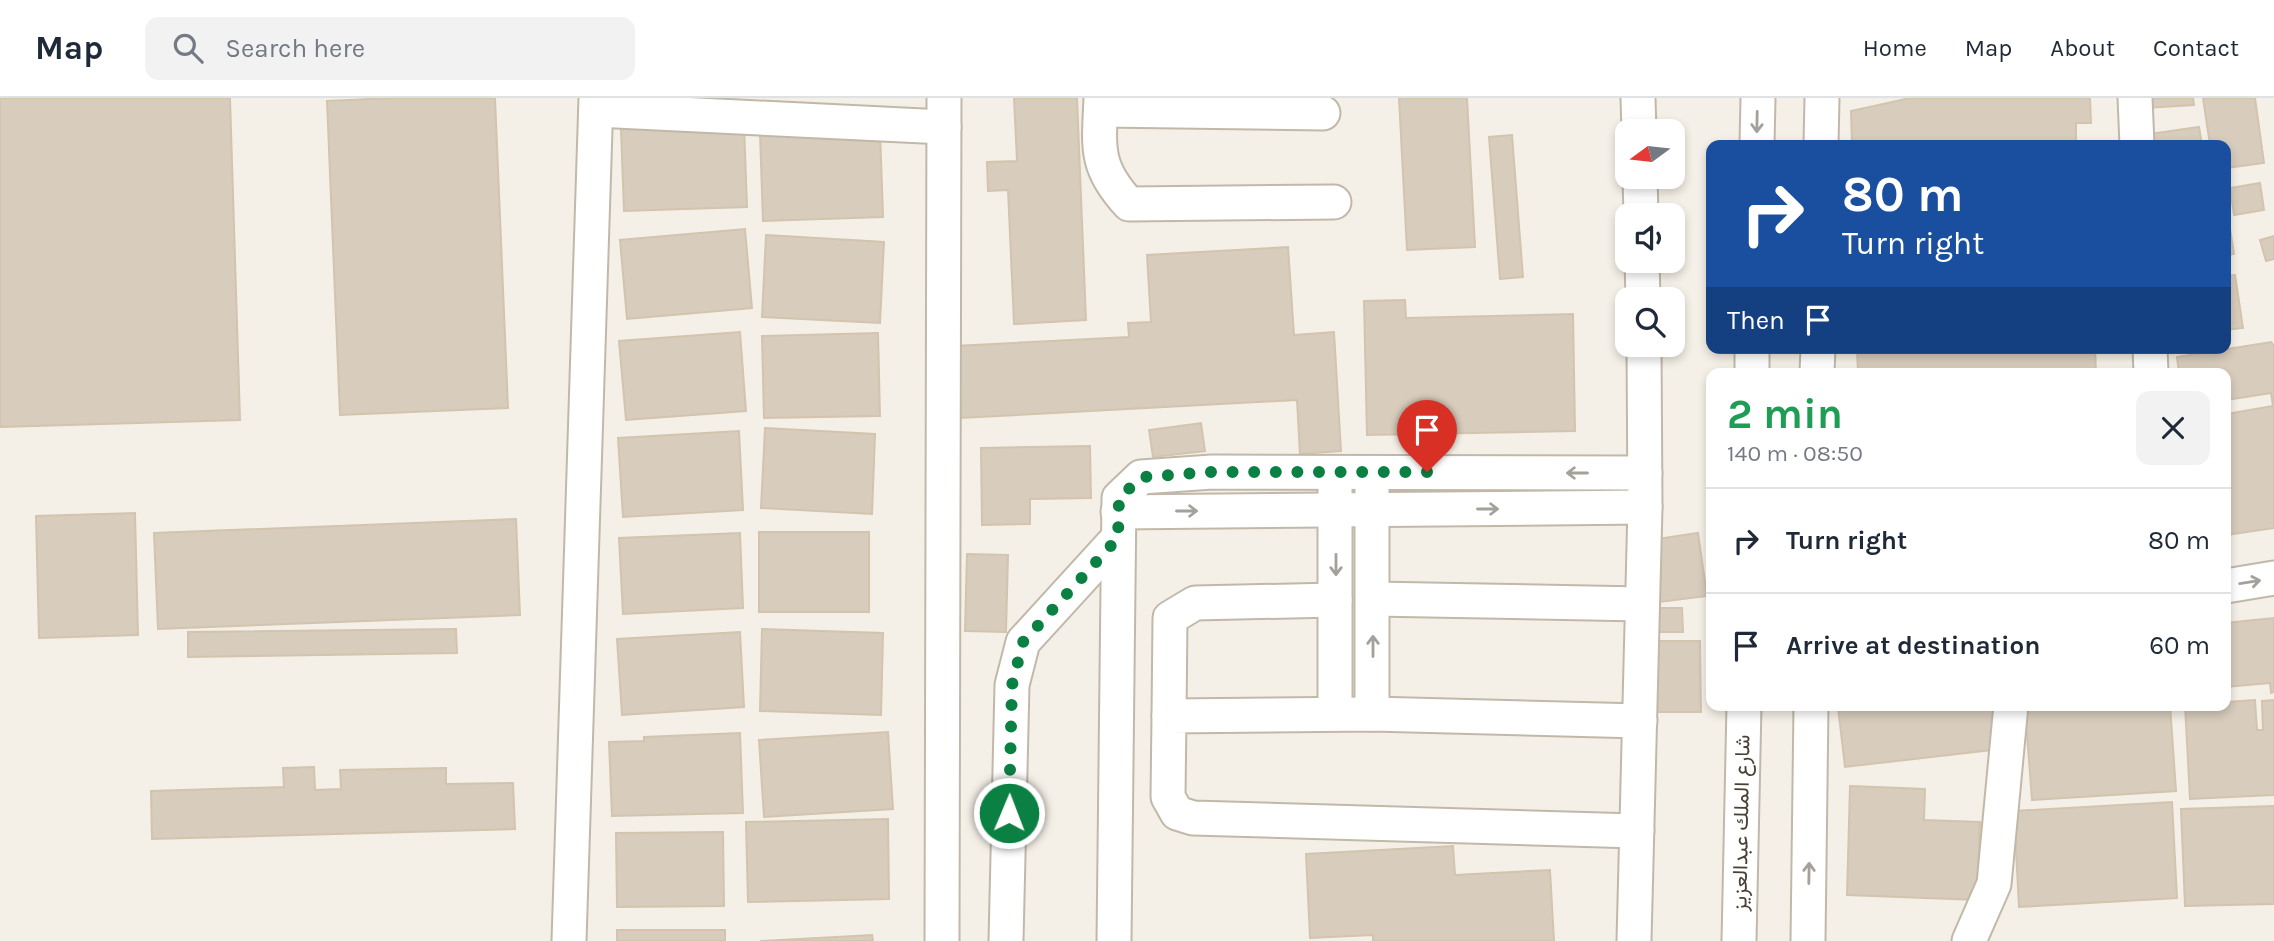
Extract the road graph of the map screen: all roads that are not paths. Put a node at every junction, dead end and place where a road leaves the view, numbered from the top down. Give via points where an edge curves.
1 (1638, 98) edge
2 (1758, 98) edge
3 (1822, 98) edge
4 (2135, 98) edge
5 (596, 104) edge
6 (1101, 104) edge
7 (944, 113) edge
8 (1323, 113) dead end
9 (1639, 119) edge
10 (1757, 140) edge
11 (1821, 140) edge
12 (2137, 140) edge
13 (1334, 202) dead end
14 (1644, 357) edge
15 (1335, 472) junction
16 (1372, 472) junction
17 (1646, 473) junction
18 (1645, 507) junction
19 (1372, 509) junction
20 (1336, 510) junction
21 (1118, 525) junction
22 (2274, 578) edge
23 (2231, 585) edge
24 (1373, 599) junction
25 (1335, 600) junction
26 (1642, 604) junction
27 (1744, 711) edge
28 (1811, 711) edge
29 (2010, 711) edge
30 (1335, 714) junction
31 (1372, 714) junction
32 (1169, 716) junction
33 (1640, 721) junction
34 (1637, 831) junction
35 (569, 941) edge
36 (942, 941) edge
37 (1006, 941) edge
38 (1114, 941) edge
39 (1634, 941) edge
40 (1739, 941) edge
41 (1808, 941) edge
42 (1969, 941) edge

1 - 9 street
2 -> 10 street
3 - 11 street
4 - 12 street
5 - 7 street
5 - 35 street
6 - 8 street
6 - 13 street via 1099,149 1109,182 1129,204
7 - 36 street
14 - 17 street
15 - 16 street
15 - 20 street
15 - 21 street via 1142,477 1119,498
17 -> 16 street
16 - 19 street
17 - 18 street
19 -> 18 street
18 - 26 street
19 - 20 street
19 - 24 street
21 -> 20 street
20 -> 25 street
21 - 37 street via 1023,642 1012,685
21 - 38 street
23 -> 22 street
24 - 26 street
31 -> 24 street
25 - 30 street
25 - 32 street via 1195,603 1181,608 1170,618
26 - 33 street
27 - 40 street, شارع الملك عبدالعزيز
41 -> 28 street
29 - 42 street via 1994,884
30 - 31 street
30 - 32 street
31 - 33 street
32 - 34 street via 1168,797 1177,813 1193,818
33 - 34 street
34 - 39 street

